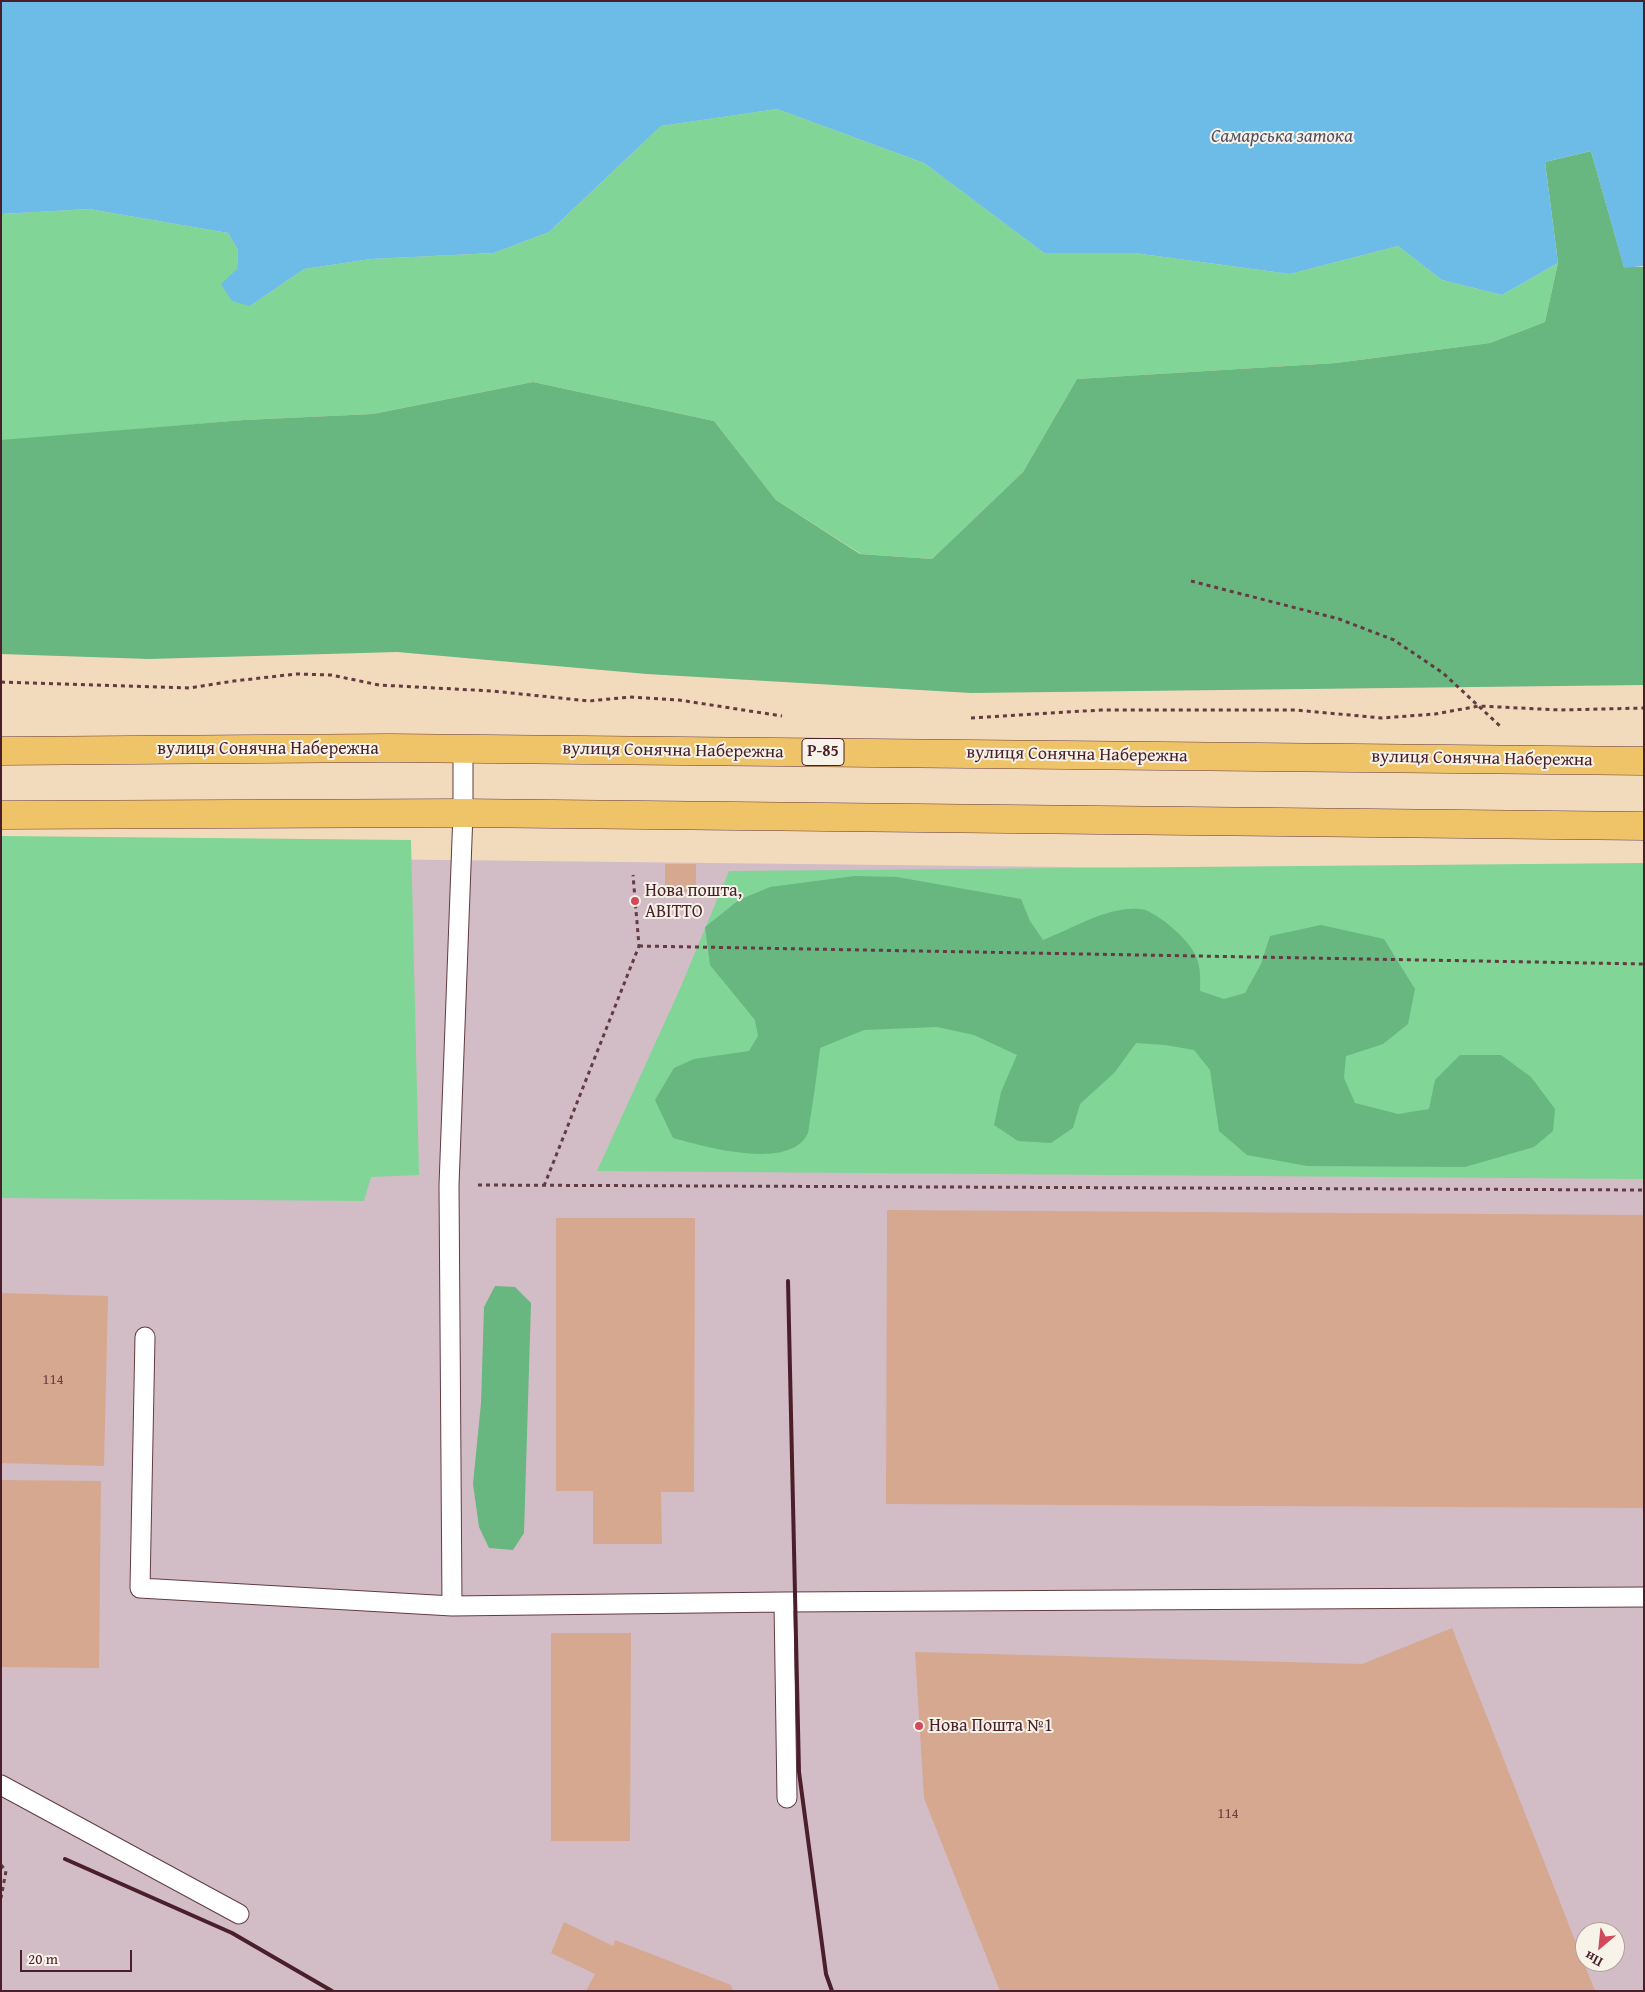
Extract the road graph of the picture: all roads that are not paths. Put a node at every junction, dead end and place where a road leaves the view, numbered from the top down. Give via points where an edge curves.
1 (462, 749) junction
2 (1, 751) edge
3 (1644, 761) edge
4 (463, 813) junction
5 (1, 815) edge
6 (1644, 826) edge
7 (145, 1337) dead end
8 (1644, 1597) edge
9 (784, 1602) junction
10 (452, 1606) junction
11 (1, 1785) edge
12 (787, 1798) dead end
13 (239, 1914) dead end

1 - 2 main road, вулиця Сонячна Набережна / Р-85
1 - 3 main road, вулиця Сонячна Набережна / Р-85
1 - 4 lane
4 - 5 main road
4 - 6 main road
4 - 10 lane via 449,1185
7 - 10 lane via 140,1588
8 - 9 lane
9 - 10 lane
9 - 12 lane
11 - 13 lane

